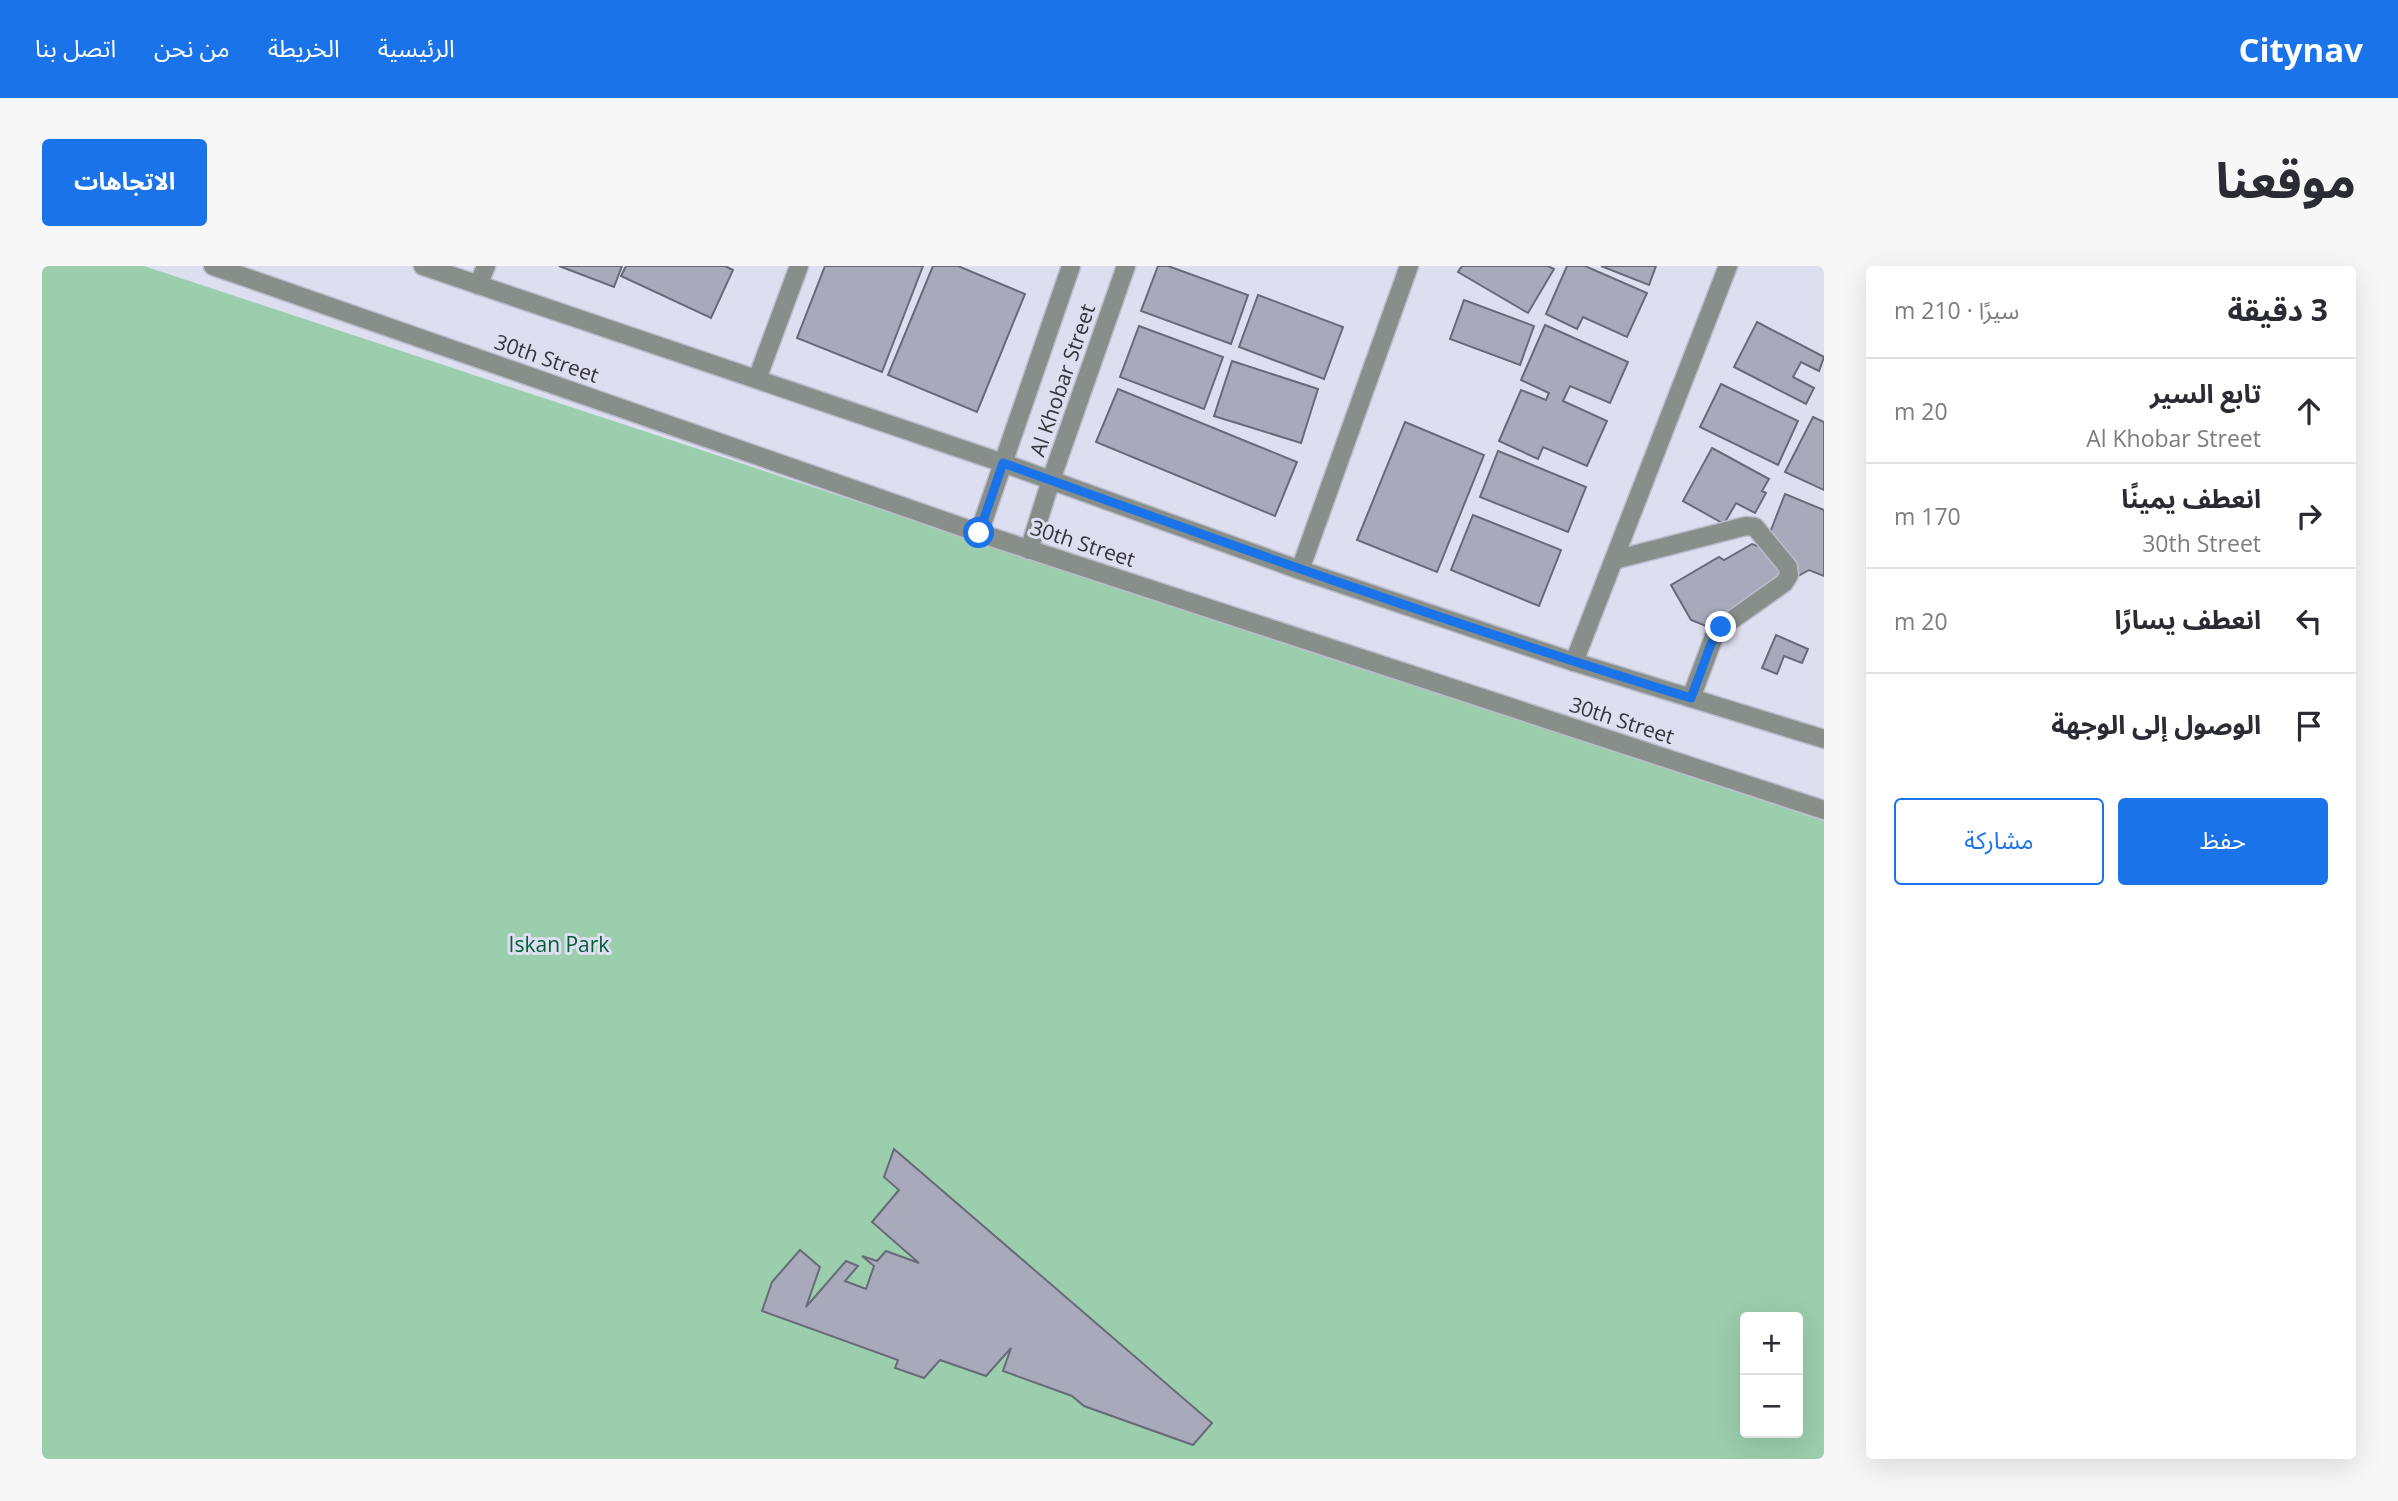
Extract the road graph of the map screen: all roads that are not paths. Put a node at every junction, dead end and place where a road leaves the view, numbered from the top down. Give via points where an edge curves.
1 (213, 266) edge
2 (422, 266) edge
3 (486, 266) edge
4 (799, 266) edge
5 (1071, 266) edge
6 (1126, 266) edge
7 (1409, 266) edge
8 (1728, 266) edge
9 (478, 285) junction
10 (757, 379) junction
11 (1003, 463) junction
12 (1051, 480) junction
13 (979, 533) junction
14 (1029, 550) junction
15 (1614, 560) junction
16 (1300, 569) junction
17 (1574, 662) junction
18 (1691, 698) junction
19 (1824, 739) edge
20 (1824, 810) edge

1 - 13 street, 30th Street
2 - 9 street, 30th Street
3 - 9 street
4 - 10 street
5 - 11 street, Al Khobar Street
6 - 12 street, Al Khobar Street
7 - 16 street
8 - 15 street
9 - 10 street, 30th Street
10 - 11 street, 30th Street
11 - 12 street, 30th Street
11 - 13 street, Al Khobar Street
12 - 14 street, Al Khobar Street
12 - 16 street, 30th Street
13 - 14 street, 30th Street
14 - 20 street, 30th Street
15 - 17 street
15 - 18 street via 1746,526 1755,527 1788,567 1784,583 1715,634
16 - 17 street, 30th Street
17 - 18 street, 30th Street
18 - 19 street, 30th Street

